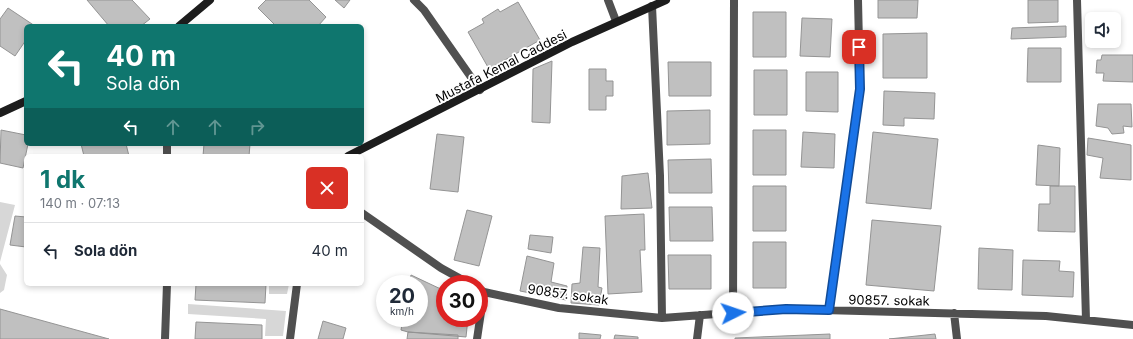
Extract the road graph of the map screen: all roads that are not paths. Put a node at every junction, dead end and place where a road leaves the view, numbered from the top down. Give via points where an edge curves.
1 (210, 0) edge
2 (414, 0) edge
3 (608, 0) edge
4 (666, 0) edge
5 (734, 0) edge
6 (858, 0) edge
7 (1077, 0) edge
8 (652, 6) junction
9 (616, 21) junction
10 (181, 24) edge
11 (480, 90) junction
12 (24, 102) edge
13 (0, 113) edge
14 (352, 154) edge
15 (364, 214) edge
16 (454, 275) edge
17 (167, 286) edge
18 (297, 286) edge
19 (488, 292) edge
20 (829, 310) junction
21 (733, 313) junction
22 (954, 314) junction
23 (700, 315) junction
24 (662, 318) junction
25 (1086, 320) junction
26 (1133, 325) edge
27 (478, 327) edge
28 (166, 339) edge
29 (290, 339) edge
30 (477, 339) edge
31 (697, 339) edge
32 (956, 339) edge

1 - 10 street
2 - 11 street via 424,10
3 - 9 street
4 - 8 street, Mustafa Kemal Caddesi
5 - 21 street
6 - 20 street via 860,89
7 - 25 street
8 - 9 street, Mustafa Kemal Caddesi
8 - 24 street via 660,176
9 - 11 street, Mustafa Kemal Caddesi
11 - 14 street, Mustafa Kemal Caddesi
12 - 13 street
15 - 16 street
17 - 28 street
18 - 29 street
19 - 24 street, 90857. sokak via 559,308
20 - 21 street, 90857. sokak via 786,309
20 - 22 street, 90857. sokak
21 - 23 street, 90857. sokak
22 - 25 street, 90857. sokak via 1046,316
22 - 32 street
23 - 24 street, 90857. sokak
23 - 31 street
25 - 26 street, 90857. sokak
27 - 30 street

